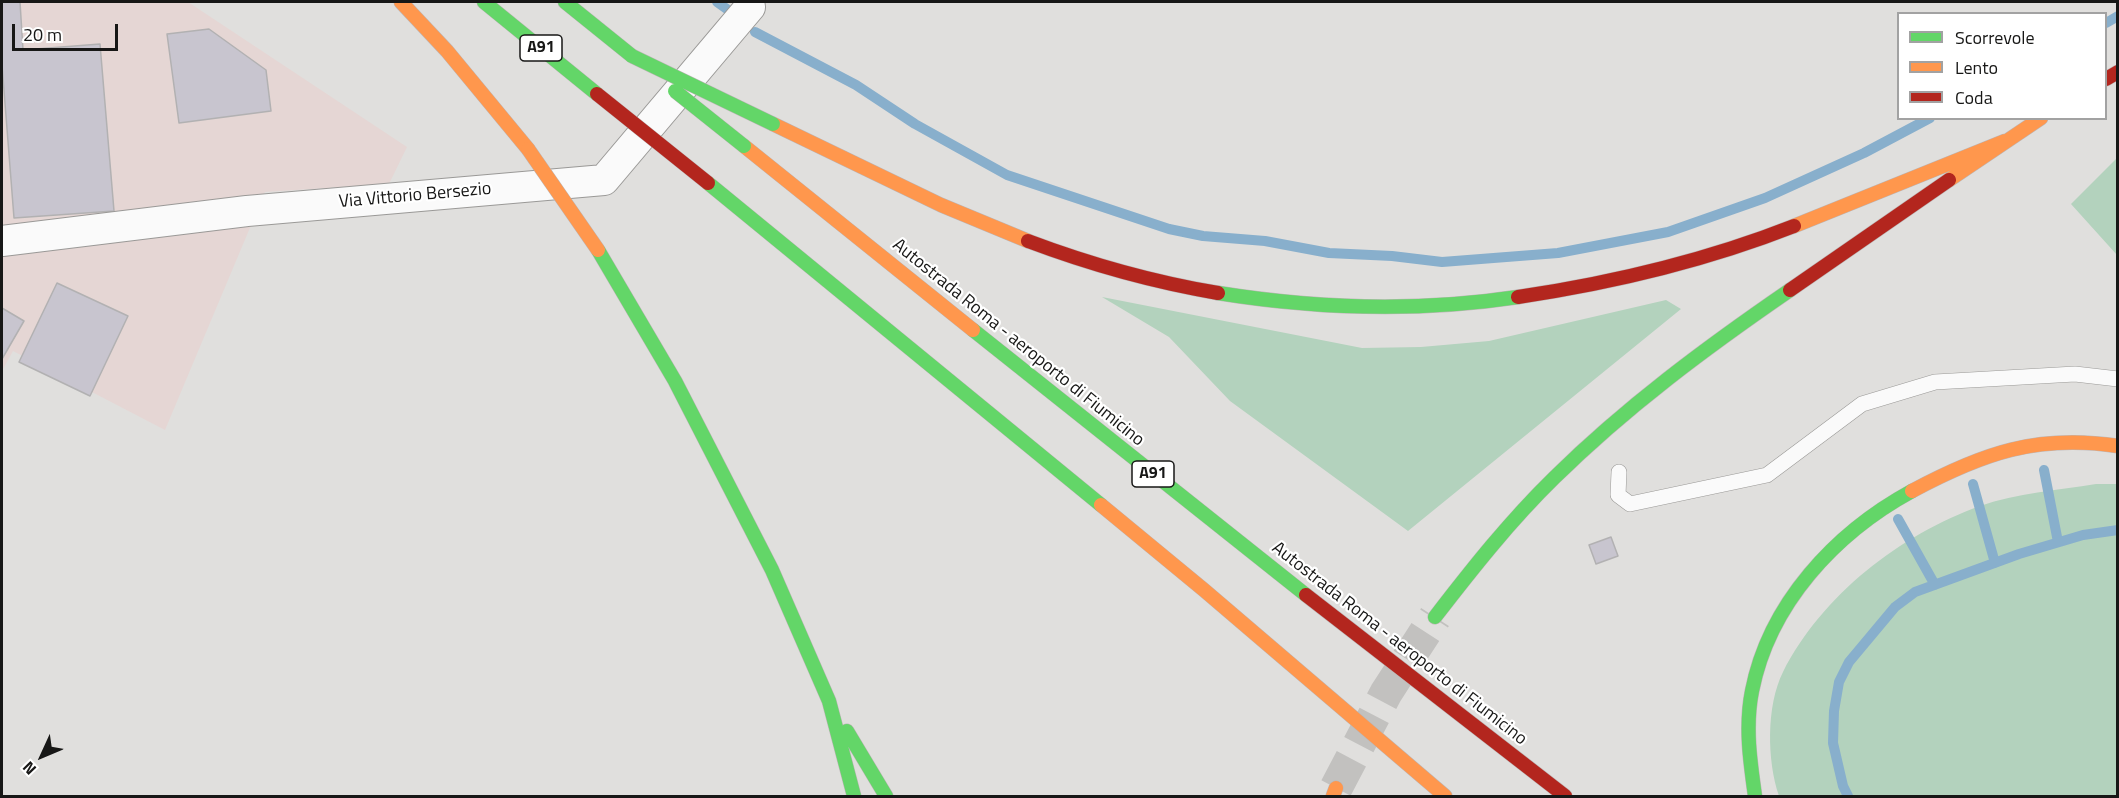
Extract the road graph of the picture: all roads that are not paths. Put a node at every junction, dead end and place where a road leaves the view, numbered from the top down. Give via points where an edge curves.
1 (401, 2) edge
2 (484, 2) edge
3 (565, 2) edge
4 (750, 7) dead end
5 (632, 56) junction
6 (2038, 120) edge
7 (2004, 141) junction
8 (2, 241) edge
9 (2118, 380) edge
10 (2118, 446) edge
11 (1619, 472) dead end
12 (1434, 617) tunnel mouth
13 (829, 701) junction
14 (854, 796) edge
15 (886, 796) edge
16 (1445, 796) edge
17 (1565, 796) edge
18 (1755, 796) edge

1 - 13 highway, bridge via 528,149 598,250 710,447 772,570
2 - 16 highway, A91, bridge via 1195,583
3 - 5 highway, Autostrada Roma - aeroporto di Fiumicino / A91
4 - 8 street, Via Vittorio Bersezio via 604,180 248,211
5 - 7 highway, bridge via 915,193 1046,248 1183,287 1325,304 1392,307 1477,303 1687,263 1788,228
5 - 17 highway, Autostrada Roma - aeroporto di Fiumicino / A91, bridge via 1230,535
6 - 7 highway
7 - 12 highway via 1724,336 1606,429 1518,514
9 - 11 lane via 2075,374 1935,382 1862,404 1767,475 1630,504 1618,495
10 - 18 highway via 2086,441 2040,442 1981,458 1900,496 1832,548 1781,614 1753,681 1747,737
13 - 14 highway
13 - 15 highway

